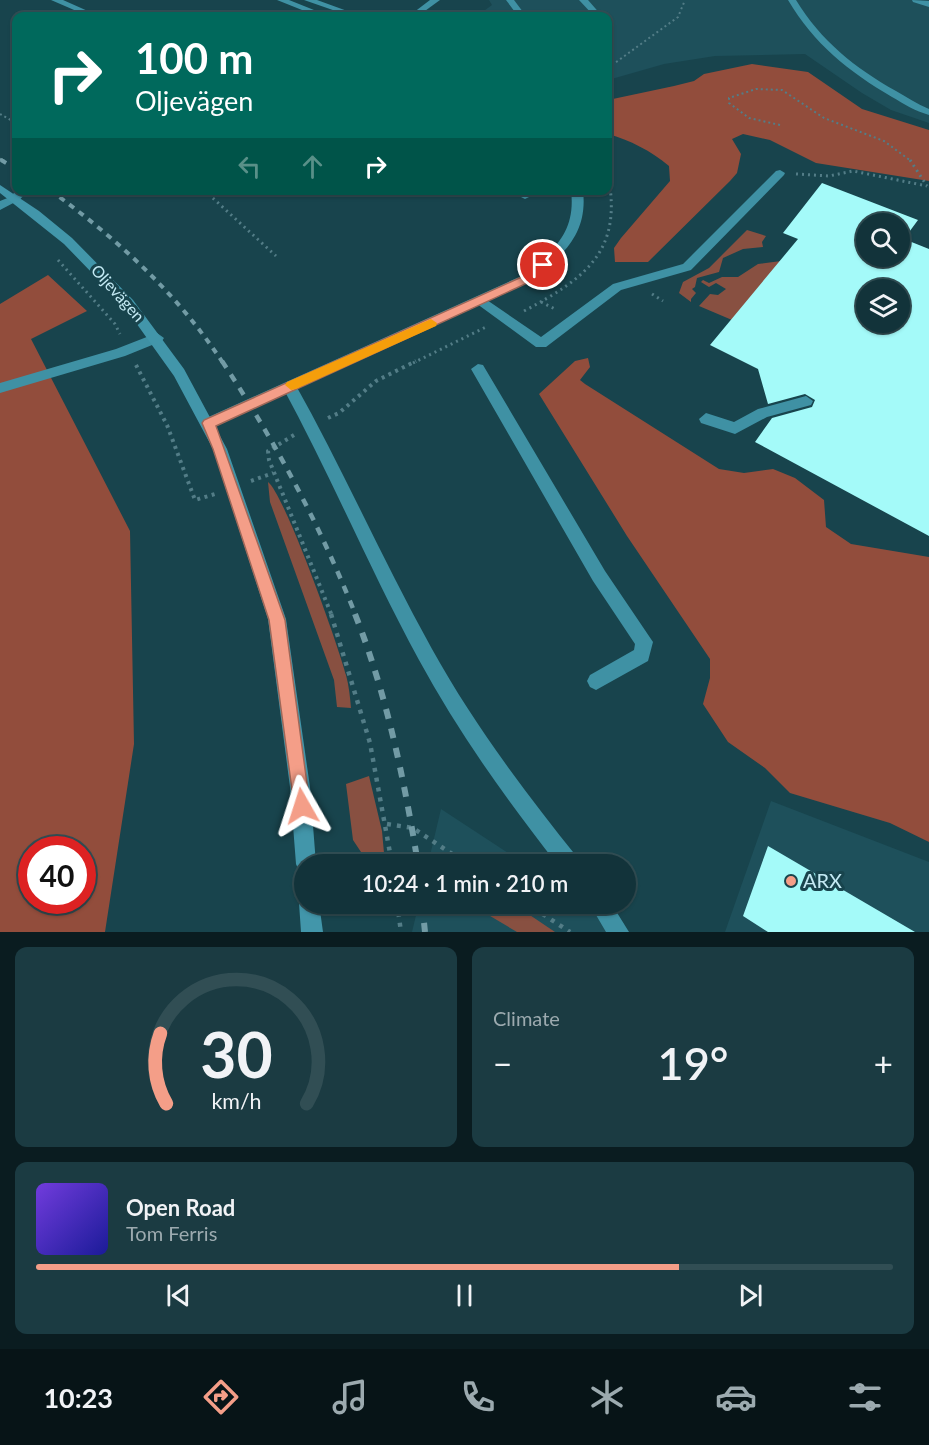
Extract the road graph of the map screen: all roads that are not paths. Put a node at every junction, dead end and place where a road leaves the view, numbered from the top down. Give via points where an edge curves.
1 (56, 0) edge
2 (281, 0) edge
3 (308, 0) edge
4 (436, 0) edge
5 (583, 0) edge
6 (792, 0) edge
7 (916, 0) edge
8 (929, 4) edge
9 (85, 12) edge
10 (315, 12) edge
11 (345, 12) edge
12 (419, 12) edge
13 (594, 12) edge
14 (929, 112) edge
15 (780, 173) road end
16 (18, 195) edge
17 (21, 195) edge
18 (577, 195) edge
19 (0, 206) edge
20 (479, 301) junction
21 (157, 338) junction
22 (478, 369) dead end
23 (290, 386) junction
24 (0, 387) edge
25 (806, 401) dead end
26 (706, 419) dead end
27 (209, 423) junction
28 (596, 681) dead end
29 (305, 854) edge
30 (562, 854) edge
31 (310, 914) edge
32 (606, 914) edge
33 (312, 932) edge
34 (618, 932) edge

1 - 9 street
2 - 10 street
3 - 11 street
4 - 12 street
5 - 13 street
6 - 14 street via 805,23 829,50 865,79
7 - 8 street
15 - 20 street via 687,267 617,287 541,344
16 - 19 street
17 - 21 street, Oljevägen via 117,288
18 - 20 street via 577,217 568,242 530,277
20 - 23 street
21 - 24 street via 124,352
21 - 27 street, Oljevägen
22 - 28 street via 599,576 645,642 642,655
23 - 27 street
23 - 30 street via 425,654 465,721
25 - 26 street via 763,413 735,428
27 - 29 street, Oljevägen via 277,620
31 - 33 street
32 - 34 street

